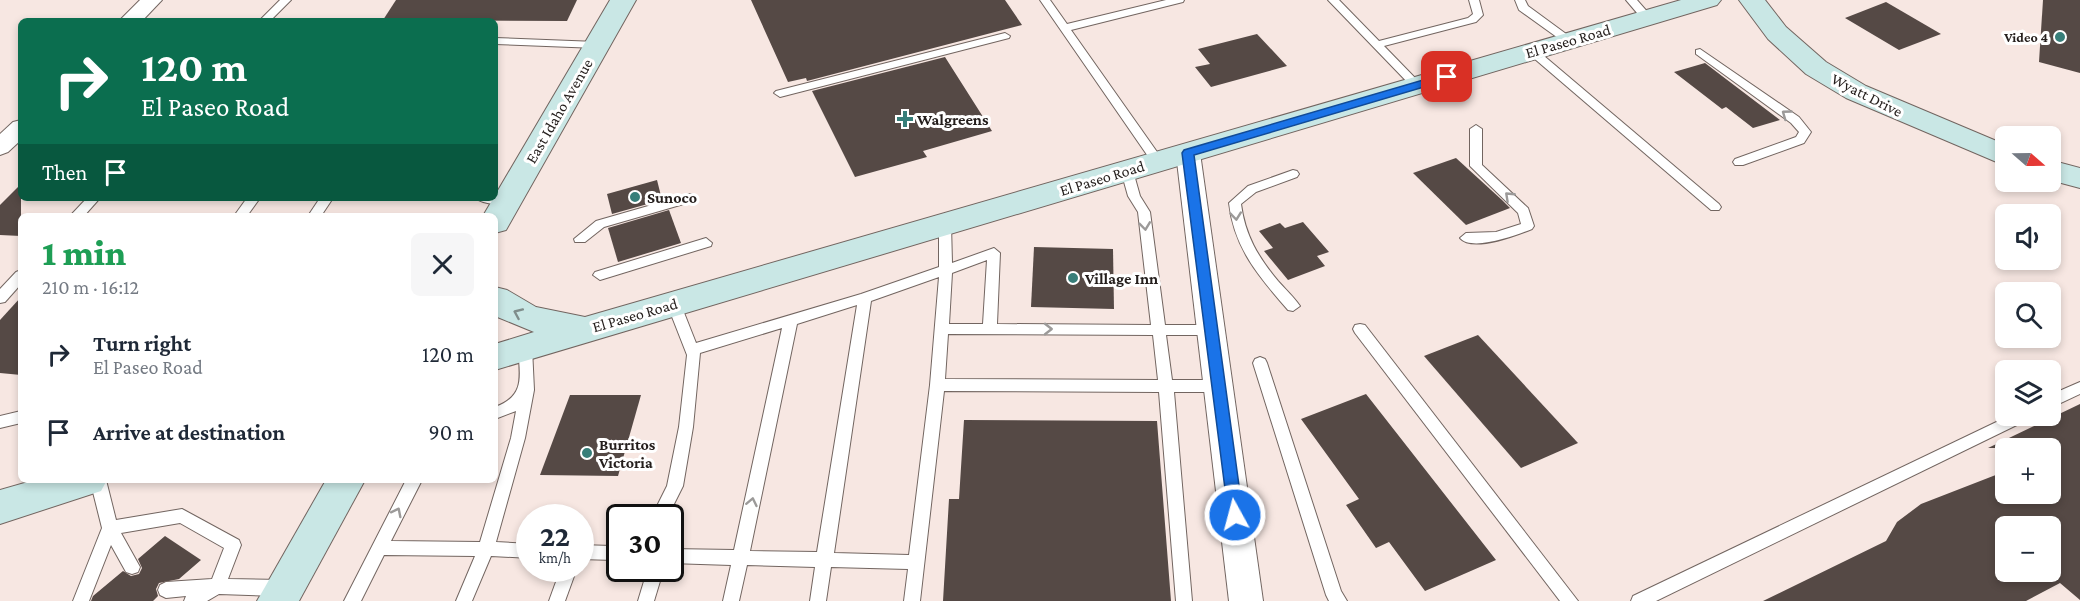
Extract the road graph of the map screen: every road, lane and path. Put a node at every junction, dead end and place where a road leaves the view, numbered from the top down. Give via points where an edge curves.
1 (152, 0) edge
2 (285, 0) edge
3 (623, 0) edge
4 (1045, 0) edge
5 (1179, 0) edge
6 (1334, 0) edge
7 (1474, 0) edge
8 (1520, 0) edge
9 (1708, 0) edge
10 (1752, 0) edge
11 (1639, 9) edge
12 (133, 18) edge
13 (267, 18) edge
14 (1065, 28) junction
15 (1005, 36) dead end
16 (1569, 41) junction
17 (498, 44) edge
18 (597, 45) junction
19 (1377, 45) junction
20 (1533, 52) junction
21 (1700, 52) dead end
22 (1417, 86) junction
23 (780, 93) dead end
24 (1476, 129) dead end
25 (18, 130) edge
26 (0, 147) edge
27 (1995, 151) edge
28 (1188, 153) junction
29 (1158, 162) junction
30 (1739, 162) dead end
31 (1128, 171) junction
32 (2061, 173) edge
33 (1293, 174) dead end
34 (2080, 178) edge
35 (690, 198) dead end
36 (91, 201) edge
37 (252, 201) edge
38 (495, 206) edge
39 (1715, 207) dead end
40 (79, 213) edge
41 (242, 213) edge
42 (945, 224) junction
43 (1466, 238) dead end
44 (580, 239) dead end
45 (706, 243) dead end
46 (946, 268) junction
47 (600, 276) dead end
48 (18, 278) edge
49 (0, 298) edge
50 (865, 298) junction
51 (498, 302) edge
52 (674, 304) junction
53 (1293, 306) dead end
54 (791, 320) junction
55 (942, 329) junction
56 (990, 329) junction
57 (1360, 329) dead end
58 (585, 330) junction
59 (1158, 330) junction
60 (1210, 330) junction
61 (525, 348) junction
62 (692, 350) junction
63 (498, 356) edge
64 (1260, 363) dead end
65 (936, 385) junction
66 (1166, 386) junction
67 (1218, 386) junction
68 (2080, 387) edge
69 (527, 390) junction
70 (2061, 396) edge
71 (498, 412) edge
72 (18, 418) edge
73 (0, 422) edge
74 (2001, 426) edge
75 (78, 483) edge
76 (99, 483) edge
77 (412, 483) edge
78 (330, 490) edge
79 (666, 504) edge
80 (0, 507) edge
81 (110, 528) junction
82 (379, 548) junction
83 (486, 549) junction
84 (516, 550) edge
85 (684, 557) edge
86 (740, 559) junction
87 (824, 560) junction
88 (916, 562) junction
89 (132, 567) dead end
90 (564, 582) edge
91 (652, 582) edge
92 (217, 586) junction
93 (166, 591) dead end
94 (281, 594) edge
95 (81, 601) edge
96 (192, 601) edge
97 (352, 601) edge
98 (464, 601) edge
99 (557, 601) edge
100 (646, 601) edge
101 (731, 601) edge
102 (818, 601) edge
103 (912, 601) edge
104 (1184, 601) edge
105 (1246, 601) edge
106 (1339, 601) edge
107 (1570, 601) edge
108 (1639, 601) edge

1 - 12 street
2 - 13 lane
3 - 18 main road, East Idaho Avenue
4 - 14 lane
5 - 14 lane
6 - 19 lane
7 - 19 lane via 1478,15 1472,20
8 - 16 lane via 1523,9
9 - 11 main road, El Paseo Road
10 - 27 main road, Wyatt Drive via 1777,33 1816,68 1856,92
11 - 16 main road, El Paseo Road
14 - 29 lane
15 - 23 lane
16 - 20 main road, El Paseo Road
17 - 18 lane
18 - 38 main road, East Idaho Avenue
19 - 22 lane
20 - 22 main road, El Paseo Road
20 - 39 lane
30 -> 21 lane via 1800,140 1805,132 1795,120
22 - 28 main road, El Paseo Road
43 -> 24 lane via 1497,237 1528,226 1524,211 1476,166
25 - 26 street
28 - 29 main road, El Paseo Road
28 - 60 street
29 - 31 main road, El Paseo Road
31 - 42 main road, El Paseo Road
31 -> 59 lane via 1143,212
32 - 34 main road
33 -> 53 lane via 1252,189 1235,203 1242,242
35 - 44 lane via 600,224
36 - 40 lane
37 - 41 lane
42 - 46 lane
42 - 52 main road, El Paseo Road
45 - 47 lane
46 - 50 lane
46 - 55 lane
46 - 56 lane via 994,253
48 - 49 lane
50 - 54 lane
50 - 87 lane
58 -> 51 main road via 529,318
52 - 58 main road, El Paseo Road
52 - 62 lane
54 - 62 lane
86 -> 54 lane
55 - 56 lane
55 - 65 lane
56 -> 59 lane
57 - 107 lane
58 - 61 main road, El Paseo Road
59 - 60 lane
59 - 66 lane
60 - 67 street
61 - 63 main road, El Paseo Road
61 - 69 lane
62 - 79 lane via 686,427 675,486
64 - 106 lane
65 - 66 lane
65 - 88 lane
66 - 67 lane
66 - 104 lane
67 - 105 street
68 - 70 lane
69 - 71 lane via 517,404
69 - 83 lane via 518,438
72 - 73 lane
74 - 108 lane
75 - 80 main road
76 - 81 lane
82 -> 77 lane
78 - 94 main road
81 - 89 lane
81 - 92 lane via 182,516 232,545
81 - 95 lane
82 - 83 lane
82 - 97 lane
83 - 84 lane
83 - 98 lane
85 - 86 lane
86 - 87 lane
86 - 101 lane
87 - 88 lane
87 - 102 lane
88 - 103 lane
90 - 99 lane
91 - 100 lane
92 - 93 lane
92 - 94 lane
92 - 96 lane

